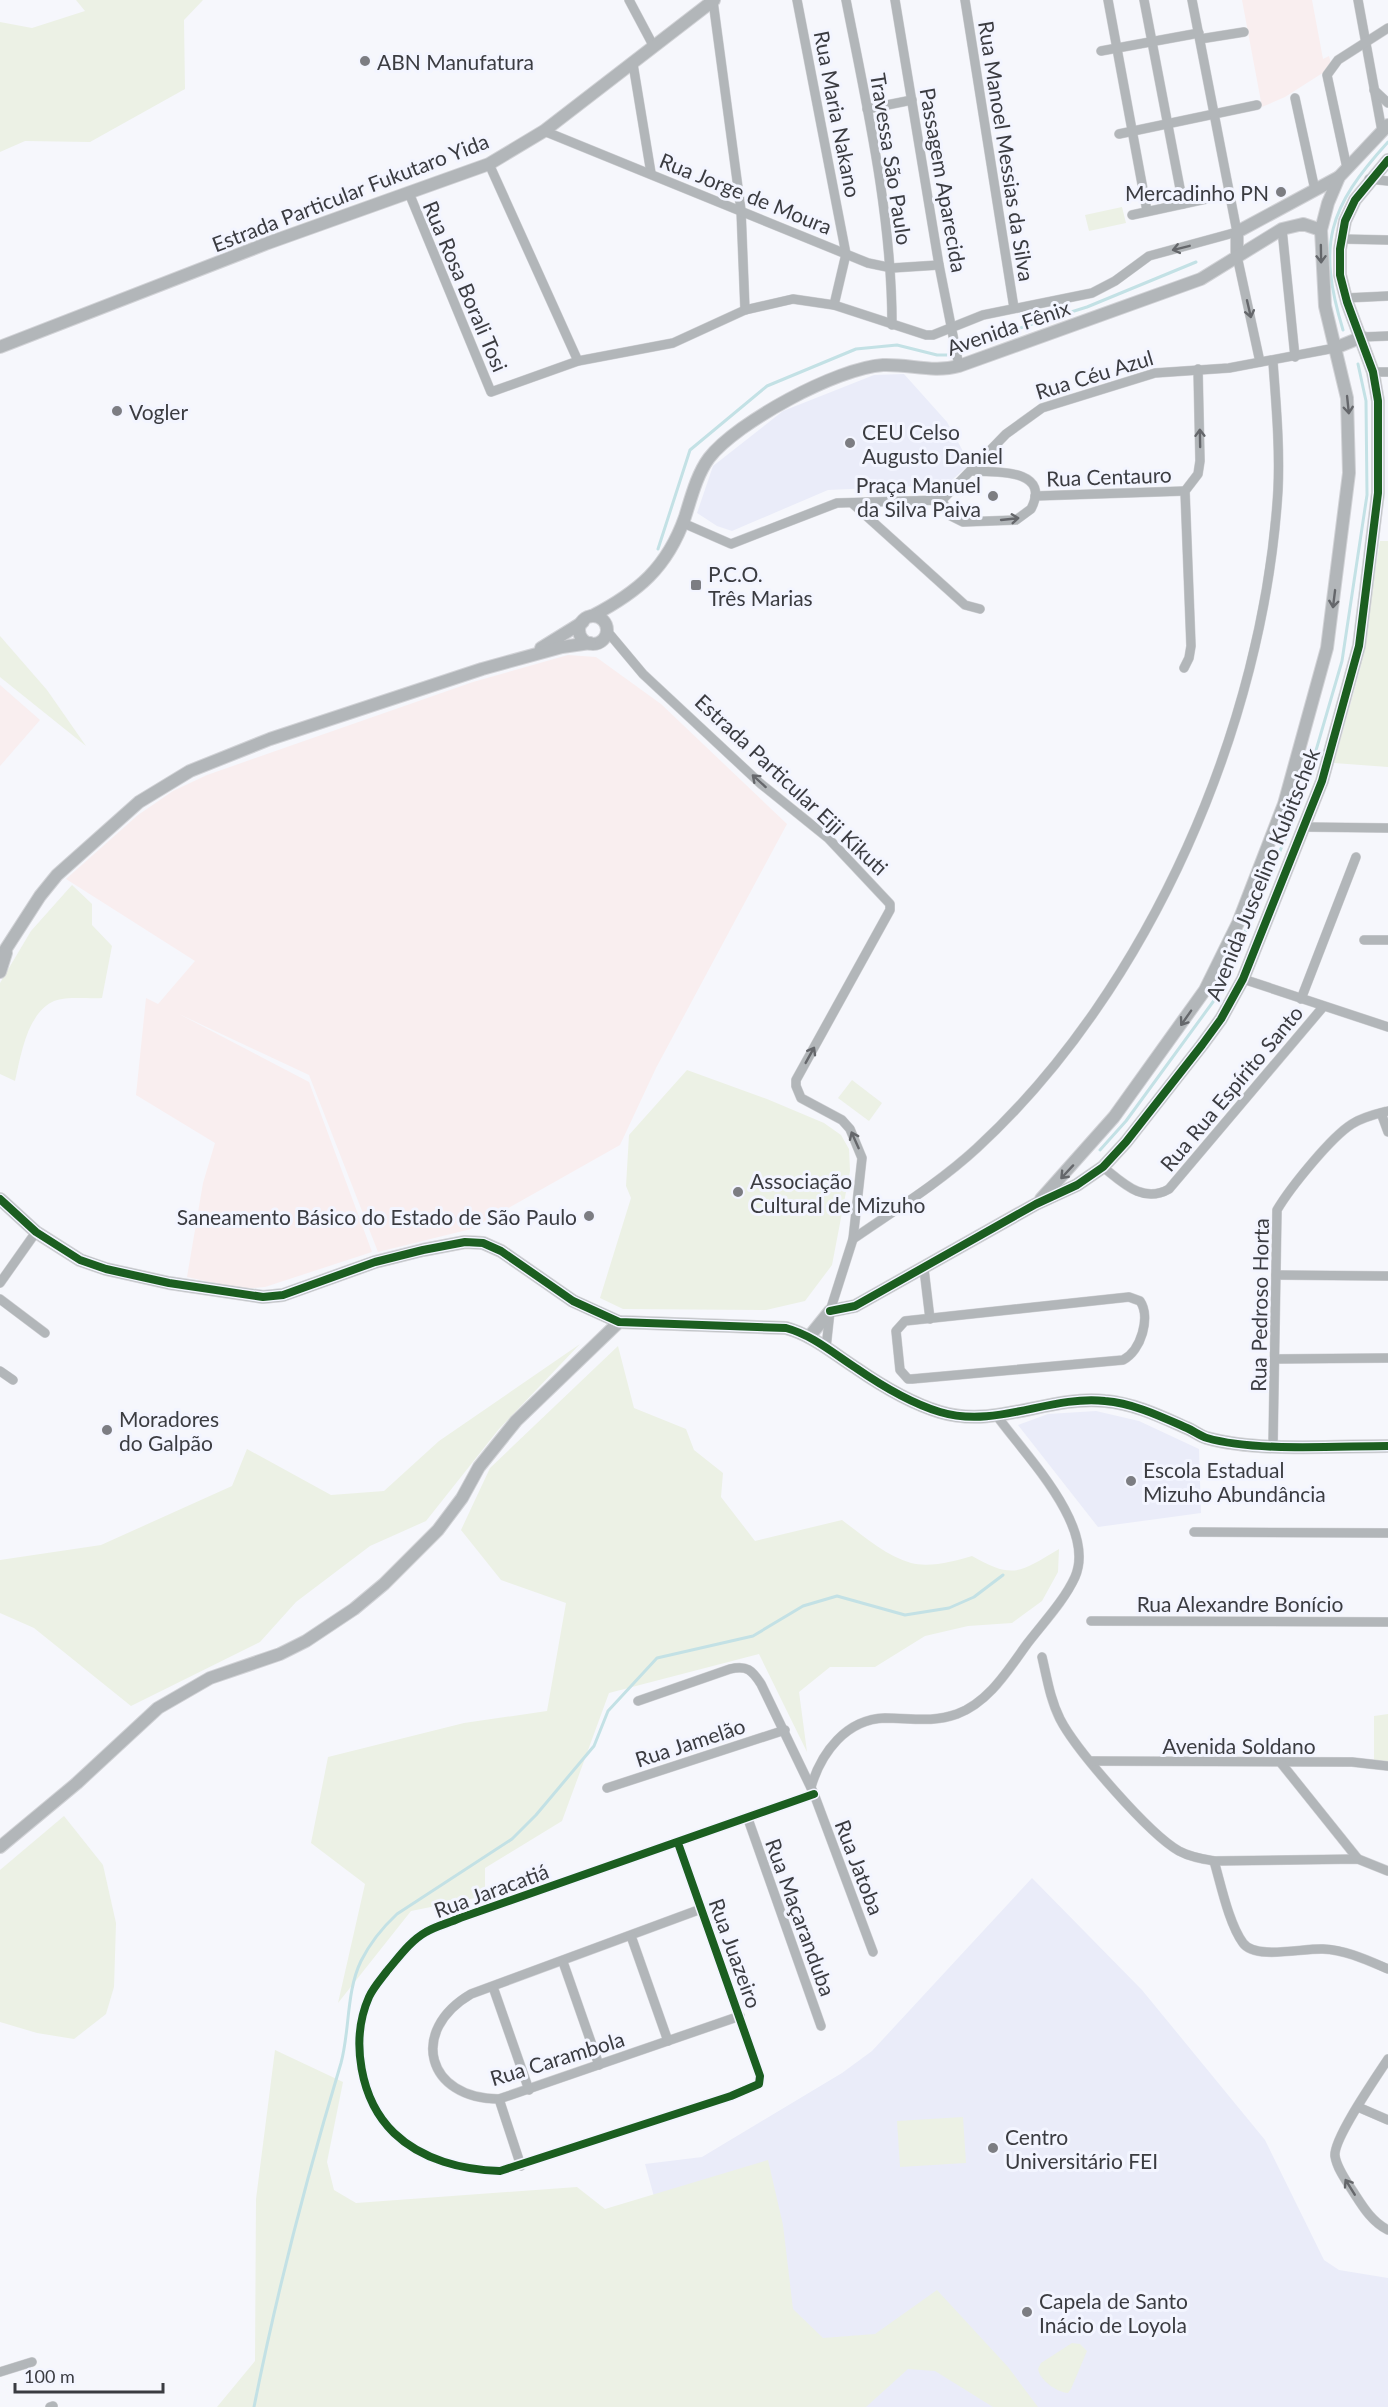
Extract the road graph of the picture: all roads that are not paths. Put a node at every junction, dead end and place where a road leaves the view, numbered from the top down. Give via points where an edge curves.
1 (629, 0) edge
2 (713, 0) edge
3 (846, 0) edge
4 (895, 0) edge
5 (965, 0) edge
6 (1108, 0) edge
7 (1144, 0) edge
8 (1192, 0) edge
9 (1358, 0) edge
10 (800, 1) edge
11 (1388, 28) edge
12 (1244, 32) dead end
13 (1199, 36) junction
14 (1153, 41) junction
15 (1366, 41) junction
16 (654, 47) junction
17 (1115, 48) junction
18 (1101, 51) dead end
19 (633, 64) junction
20 (1374, 90) junction
21 (1295, 98) dead end
22 (912, 100) junction
23 (1388, 103) edge
24 (1257, 105) dead end
25 (867, 109) junction
26 (1214, 114) junction
27 (1170, 123) junction
28 (1385, 128) edge
29 (544, 131) junction
30 (1131, 131) junction
31 (1119, 134) dead end
32 (1388, 159) edge
33 (489, 164) junction
34 (651, 173) junction
35 (1343, 173) junction
36 (1369, 179) junction
37 (1388, 181) edge
38 (1315, 190) junction
39 (409, 193) junction
40 (1229, 194) junction
41 (1296, 200) junction
42 (1183, 204) junction
43 (741, 210) junction
44 (1147, 211) junction
45 (1132, 214) dead end
46 (1300, 224) junction
47 (1282, 228) junction
48 (1321, 230) junction
49 (1237, 232) junction
50 (1342, 239) junction
51 (1388, 240) edge
52 (846, 254) junction
53 (1237, 256) junction
54 (939, 265) junction
55 (892, 268) junction
56 (1388, 296) edge
57 (1346, 298) junction
58 (834, 305) junction
59 (1014, 308) junction
60 (745, 310) junction
61 (892, 325) junction
62 (952, 327) junction
63 (1388, 336) edge
64 (1362, 337) junction
65 (0, 347) edge
66 (1335, 348) junction
67 (1295, 357) junction
68 (578, 361) junction
69 (1260, 362) junction
70 (1273, 362) junction
71 (959, 366) junction
72 (1198, 369) junction
73 (1373, 372) junction
74 (1388, 372) edge
75 (1384, 425) edge
76 (972, 471) junction
77 (1185, 491) junction
78 (1035, 496) junction
79 (942, 500) junction
80 (871, 502) junction
81 (852, 503) junction
82 (683, 523) junction
83 (877, 523) junction
84 (615, 603) junction
85 (980, 609) dead end
86 (587, 619) junction
87 (607, 628) junction
88 (590, 643) junction
89 (527, 656) junction
90 (1184, 668) dead end
91 (1305, 827) junction
92 (1388, 828) edge
93 (1356, 857) dead end
94 (1364, 940) dead end
95 (1388, 940) edge
96 (4, 954) edge
97 (0, 972) edge
98 (1243, 979) junction
99 (1301, 999) junction
100 (1323, 1007) junction
101 (1388, 1027) edge
102 (1384, 1112) edge
103 (1388, 1132) edge
104 (1090, 1145) junction
105 (1103, 1167) junction
106 (0, 1199) edge
107 (1036, 1204) junction
108 (36, 1232) junction
109 (853, 1239) junction
110 (924, 1269) junction
111 (1275, 1275) junction
112 (1388, 1276) edge
113 (0, 1283) edge
114 (0, 1299) edge
115 (830, 1311) junction
116 (930, 1319) junction
117 (619, 1322) junction
118 (45, 1333) dead end
119 (809, 1337) junction
120 (826, 1348) junction
121 (1388, 1358) edge
122 (1275, 1359) junction
123 (0, 1371) edge
124 (13, 1380) dead end
125 (997, 1416) junction
126 (1273, 1445) junction
127 (1388, 1446) edge
128 (1194, 1532) dead end
129 (1388, 1533) edge
130 (1091, 1621) dead end
131 (1388, 1622) edge
132 (1042, 1657) dead end
133 (638, 1701) dead end
134 (785, 1730) junction
135 (1090, 1761) junction
136 (1387, 1762) edge
137 (1281, 1763) junction
138 (607, 1788) dead end
139 (812, 1791) junction
140 (748, 1819) junction
141 (678, 1843) junction
142 (0, 1847) edge
143 (1358, 1858) junction
144 (1214, 1861) junction
145 (1388, 1871) edge
146 (701, 1909) junction
147 (631, 1936) junction
148 (873, 1952) dead end
149 (563, 1962) junction
150 (1388, 1969) edge
151 (493, 1987) junction
152 (740, 2016) junction
153 (821, 2026) dead end
154 (668, 2041) junction
155 (1388, 2059) edge
156 (599, 2065) junction
157 (760, 2080) joint
158 (529, 2090) junction
159 (500, 2099) junction
160 (1358, 2107) junction
161 (1388, 2120) edge
162 (521, 2166) junction
163 (1388, 2230) edge
164 (32, 2362) dead end
165 (0, 2372) edge

1 - 16 street
2 - 16 street, Estrada Particular Fukutaro Yida
2 - 43 street
3 - 25 street, Travessa São Paulo
4 - 22 street, Passagem Aparecida
5 - 59 street, Rua Manoel Messias da Silva
6 - 17 street
7 - 14 street
8 - 13 street
9 - 15 street
10 - 52 street, Rua Maria Nakano
11 - 15 street
12 - 13 street
13 - 14 street
13 - 26 street
14 - 17 street
14 - 27 street
15 - 20 street
15 - 35 street via 1338,60 1327,75
16 - 19 street, Estrada Particular Fukutaro Yida
17 - 18 street
17 - 30 street
19 - 29 street, Estrada Particular Fukutaro Yida
19 - 34 street
20 - 23 street
20 - 28 street
21 - 38 street
22 - 25 street
22 - 54 street, Passagem Aparecida
24 - 26 street
25 - 55 street, Travessa São Paulo
26 - 27 street
26 - 40 street
27 - 30 street
27 - 42 street
28 - 35 street, Avenida Juscelino Kubitschek
29 - 33 street, Estrada Particular Fukutaro Yida
29 - 34 street, Rua Jorge de Moura
30 - 31 street
30 - 44 street
32 - 36 street, Avenida Juscelino Kubitschek
33 - 39 street, Estrada Particular Fukutaro Yida
33 - 68 street
34 - 43 street, Rua Jorge de Moura
35 - 38 street
35 - 48 street, Avenida Juscelino Kubitschek via 1328,203
36 - 37 street
36 - 50 street, Avenida Juscelino Kubitschek via 1345,221
38 - 41 street
39 - 65 street, Estrada Particular Fukutaro Yida via 267,243
39 - 68 street, Rua Rosa Borali Tosi via 491,392
40 - 42 street
40 - 49 street
41 - 46 street via 1302,211
41 - 49 street
42 - 44 street
43 - 52 street, Rua Jorge de Moura
43 - 60 street
44 - 45 street
46 - 47 street, Avenida Fênix
46 - 48 street, Avenida Fênix
47 - 53 street, Avenida Fênix
47 - 67 street
48 -> 66 street, Avenida Juscelino Kubitschek via 1323,292
49 - 53 street
49 -> 59 street via 1149,256 1092,293
50 - 51 street
50 - 57 street, Avenida Juscelino Kubitschek via 1340,275
52 - 55 street, Rua Jorge de Moura
52 - 58 street, Rua Maria Nakano
53 -> 69 street
53 - 71 street, Avenida Fênix via 1201,279
54 - 55 street, Rua Jorge de Moura
54 - 62 street, Passagem Aparecida
55 - 61 street, Travessa São Paulo
56 - 57 street
57 - 64 street, Avenida Juscelino Kubitschek
58 - 60 street via 793,299
58 - 61 street
59 - 62 street via 971,318
60 - 68 street via 673,344
61 - 62 street via 926,336
62 - 71 street, Passagem Aparecida
63 - 64 street
64 - 66 street, Rua Céu Azul
64 - 73 street, Avenida Juscelino Kubitschek
66 - 67 street, Rua Céu Azul
66 -> 104 street, Avenida Juscelino Kubitschek via 1344,378 1350,427 1343,533 1327,648 1288,794 1245,904 1205,990
67 - 70 street, Rua Céu Azul
69 - 70 street, Rua Céu Azul
69 - 72 street, Rua Céu Azul
70 - 109 street via 1278,491 1261,610 1225,749 1178,868 1106,997 1028,1095 977,1149 942,1178
71 - 82 street, Avenida Fênix via 937,371 874,367 834,379 788,400 709,458
72 - 76 street, Rua Céu Azul via 1155,373 1041,408 1016,425
77 -> 72 street via 1200,468
73 - 74 street
73 - 75 street, Avenida Juscelino Kubitschek
75 - 91 street, Avenida Juscelino Kubitschek via 1359,646 1336,740
76 - 78 street, Rua Centauro via 1022,475 1031,483
76 - 79 street, Rua Céu Azul
77 - 78 street, Rua Centauro
77 - 90 street via 1191,646
79 -> 78 street, Rua Centauro via 955,519 990,521 1023,517
79 - 80 street
80 - 81 street
80 - 83 street
81 - 82 street via 828,505 735,543
81 - 83 street
82 - 84 street, Avenida Fênix via 660,567
83 - 85 street via 965,605
84 - 86 street, Avenida Fênix
84 - 87 street, Avenida Fênix
86 - 87 street via 602,619
86 - 88 street via 581,634
86 - 89 street
87 - 88 street via 602,641
109 -> 87 street, Estrada Particular Eiji Kikuti via 862,1172 857,1143 842,1120 798,1092 796,1080 891,904 828,838 761,784 643,674
88 - 89 street
89 - 96 street via 244,748 164,786 130,809 57,875
91 - 92 street
91 - 98 street, Avenida Juscelino Kubitschek
93 - 99 street
94 - 95 street
96 - 97 street
98 - 99 street
98 - 105 street, Avenida Juscelino Kubitschek via 1208,1036
99 - 100 street
100 - 101 street
100 - 105 street, Rua Rua Espírito Santo via 1173,1186 1156,1194 1143,1194
102 - 103 street
102 - 111 street, Rua Pedroso Horta via 1344,1130 1284,1199 1275,1221
104 - 105 street via 1088,1157 1093,1164
104 -> 107 street, Avenida Juscelino Kubitschek
105 - 107 street, Avenida Juscelino Kubitschek via 1077,1185
106 - 108 street
107 - 110 street, Avenida Juscelino Kubitschek
108 - 113 street
108 - 117 street via 69,1254 106,1269 263,1297 283,1295 375,1262 432,1248 483,1243 501,1251 573,1301
109 - 115 street
110 - 115 street, Avenida Juscelino Kubitschek via 855,1306
110 - 116 street
111 - 112 street
111 - 122 street, Rua Pedroso Horta
114 - 118 street
115 - 119 street
115 - 120 street
116 - 116 street via 1137,1298 1144,1309 1136,1349 1123,1360 908,1379 900,1370 897,1327 905,1321
117 - 119 street via 771,1326
117 - 142 street via 516,1421 479,1467 438,1530 384,1584 306,1641 210,1678 158,1708
119 - 120 street
120 - 125 street via 920,1406 963,1417
121 - 122 street
122 - 126 street, Rua Pedroso Horta
123 - 124 street
125 - 126 street via 1106,1401 1144,1410 1206,1438
125 - 139 street via 1070,1520 1080,1549 1074,1579 1015,1661 982,1699 969,1709 943,1718 865,1721 831,1746 817,1767
126 - 127 street
128 - 129 street
130 - 131 street, Rua Alexandre Bonício
132 - 135 street via 1059,1717
133 - 134 street, Rua Jatoba via 740,1667 751,1669
134 - 138 street, Rua Jamelão
134 - 139 street, Rua Jatoba
135 - 137 street, Avenida Soldano
135 - 144 street via 1166,1842 1193,1858
136 - 137 street, Avenida Soldano
137 - 143 street
139 - 140 street, Rua Jaracatiá
139 - 148 street, Rua Jatoba
140 - 141 street, Rua Jaracatiá
140 - 153 street, Rua Maçaranduba
141 - 146 street, Rua Juazeiro
141 - 162 street, Rua Jaracatiá via 426,1932 405,1950 369,1997 358,2043 361,2066 380,2116 394,2133 417,2150 456,2165 500,2171
143 - 144 street
143 - 145 street
144 - 150 street via 1238,1935 1252,1951 1326,1949
146 - 147 street, Rua Carambola
146 - 152 street, Rua Juazeiro
147 - 149 street, Rua Carambola
147 - 154 street
149 - 151 street, Rua Carambola
149 - 156 street
151 - 158 street
151 - 159 street, Rua Carambola via 450,2009 437,2029 433,2057 443,2076 458,2090 477,2098
152 - 154 street, Rua Carambola
152 - 157 street, Rua Juazeiro
154 - 156 street, Rua Carambola
155 - 160 street
156 - 158 street, Rua Carambola
157 - 162 street, Rua Jaracatiá via 732,2096
158 - 159 street, Rua Carambola
159 - 162 street
160 - 161 street
163 -> 160 street via 1362,2205 1342,2174 1335,2154
164 - 165 street

